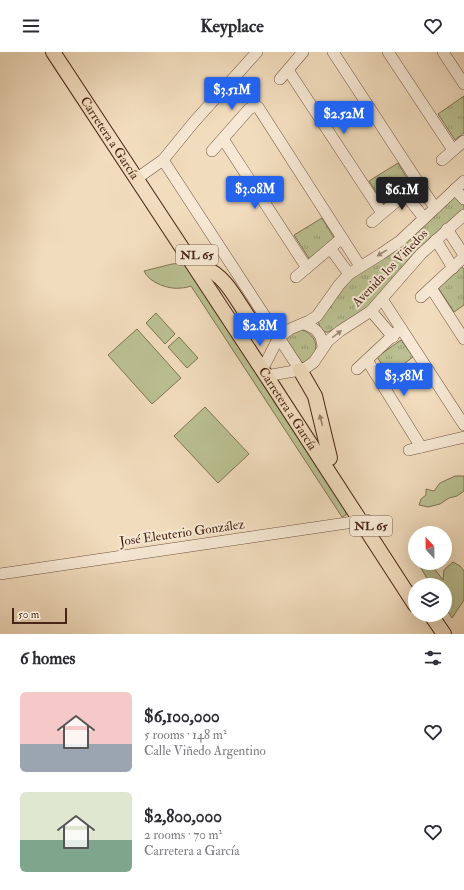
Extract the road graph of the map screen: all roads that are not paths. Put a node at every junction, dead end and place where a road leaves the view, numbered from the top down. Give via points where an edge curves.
1 (53, 52) edge
2 (63, 52) edge
3 (257, 52) edge
4 (303, 52) edge
5 (333, 52) edge
6 (388, 52) edge
7 (444, 52) edge
8 (288, 70) junction
9 (280, 79) dead end
10 (464, 84) edge
11 (223, 139) junction
12 (464, 141) edge
13 (453, 150) junction
14 (212, 151) dead end
15 (163, 160) junction
16 (442, 160) dead end
17 (140, 177) junction
18 (464, 181) edge
19 (418, 183) junction
20 (455, 189) junction
21 (405, 194) junction
22 (464, 199) edge
23 (435, 208) junction
24 (382, 213) junction
25 (464, 215) edge
26 (424, 218) junction
27 (372, 222) dead end
28 (447, 230) junction
29 (342, 238) junction
30 (436, 240) junction
31 (330, 248) junction
32 (464, 256) edge
33 (360, 266) junction
34 (205, 268) junction
35 (307, 268) junction
36 (453, 268) junction
37 (349, 274) junction
38 (296, 277) dead end
39 (431, 288) junction
40 (421, 297) dead end
41 (382, 299) junction
42 (371, 311) junction
43 (303, 324) junction
44 (402, 328) junction
45 (276, 332) junction
46 (393, 336) junction
47 (464, 339) edge
48 (323, 347) junction
49 (367, 360) junction
50 (357, 369) dead end
51 (268, 370) junction
52 (300, 370) junction
53 (464, 425) edge
54 (464, 437) edge
55 (421, 447) junction
56 (409, 450) dead end
57 (330, 458) junction
58 (364, 521) junction
59 (0, 574) edge
60 (408, 581) edge
61 (408, 593) edge
62 (426, 622) edge
63 (436, 622) edge
64 (434, 634) edge
65 (444, 634) edge

1 - 17 main road, Carretera a García / NL 65
2 - 17 main road, Carretera a García / NL 65
3 - 15 street
4 - 8 street
5 - 19 street
6 - 13 street
7 - 10 street
8 - 9 street
8 - 24 street
11 - 14 street
11 - 29 street via 250,109 258,107
11 - 35 street
12 - 13 street
13 - 16 street
15 - 17 street
15 - 45 street
17 - 34 main road, Carretera a García / NL 65
17 - 51 main road, Carretera a García / NL 65
18 - 20 street, Avenida los Viñedos
19 - 21 street
19 - 23 street
20 - 22 street
20 - 23 street, Avenida los Viñedos
21 - 24 street
21 - 26 street
23 - 26 street, Avenida los Viñedos
24 - 27 street
25 - 28 street, Avenida los Viñedos
26 -> 33 street, Avenida los Viñedos via 391,248
28 - 30 street, Avenida los Viñedos
28 - 32 street
29 - 31 street
29 - 33 street
30 - 36 street
30 - 41 street, Avenida los Viñedos via 413,262
31 - 35 street
31 - 37 street
32 - 36 street
33 - 37 street, Avenida los Viñedos
34 - 45 main road via 214,272 223,281 256,327
34 - 51 main road, Carretera a García / NL 65
35 - 38 street
36 - 39 street
37 - 43 street, Avenida los Viñedos via 317,316
39 - 40 street
39 - 47 street
41 - 42 street, Avenida los Viñedos
41 - 44 street
42 - 46 street
48 -> 42 street, Avenida los Viñedos via 334,335
43 - 45 street, Avenida los Viñedos
43 - 48 street via 318,331
44 - 46 street
44 - 53 street
45 - 51 street
45 - 52 street
46 - 49 street
48 - 52 street, Avenida los Viñedos via 314,362
49 - 50 street
49 - 55 street
51 - 52 street
51 - 57 main road, Carretera a García / NL 65
51 - 58 main road, Carretera a García / NL 65
57 -> 52 main road via 315,396
54 - 55 street
55 - 56 street
57 - 58 main road, NL 65
58 - 59 street, José Eleuterio González
58 - 60 main road, NL 65
58 - 61 main road, Carretera a García / NL 65
62 - 64 main road
63 - 65 main road

